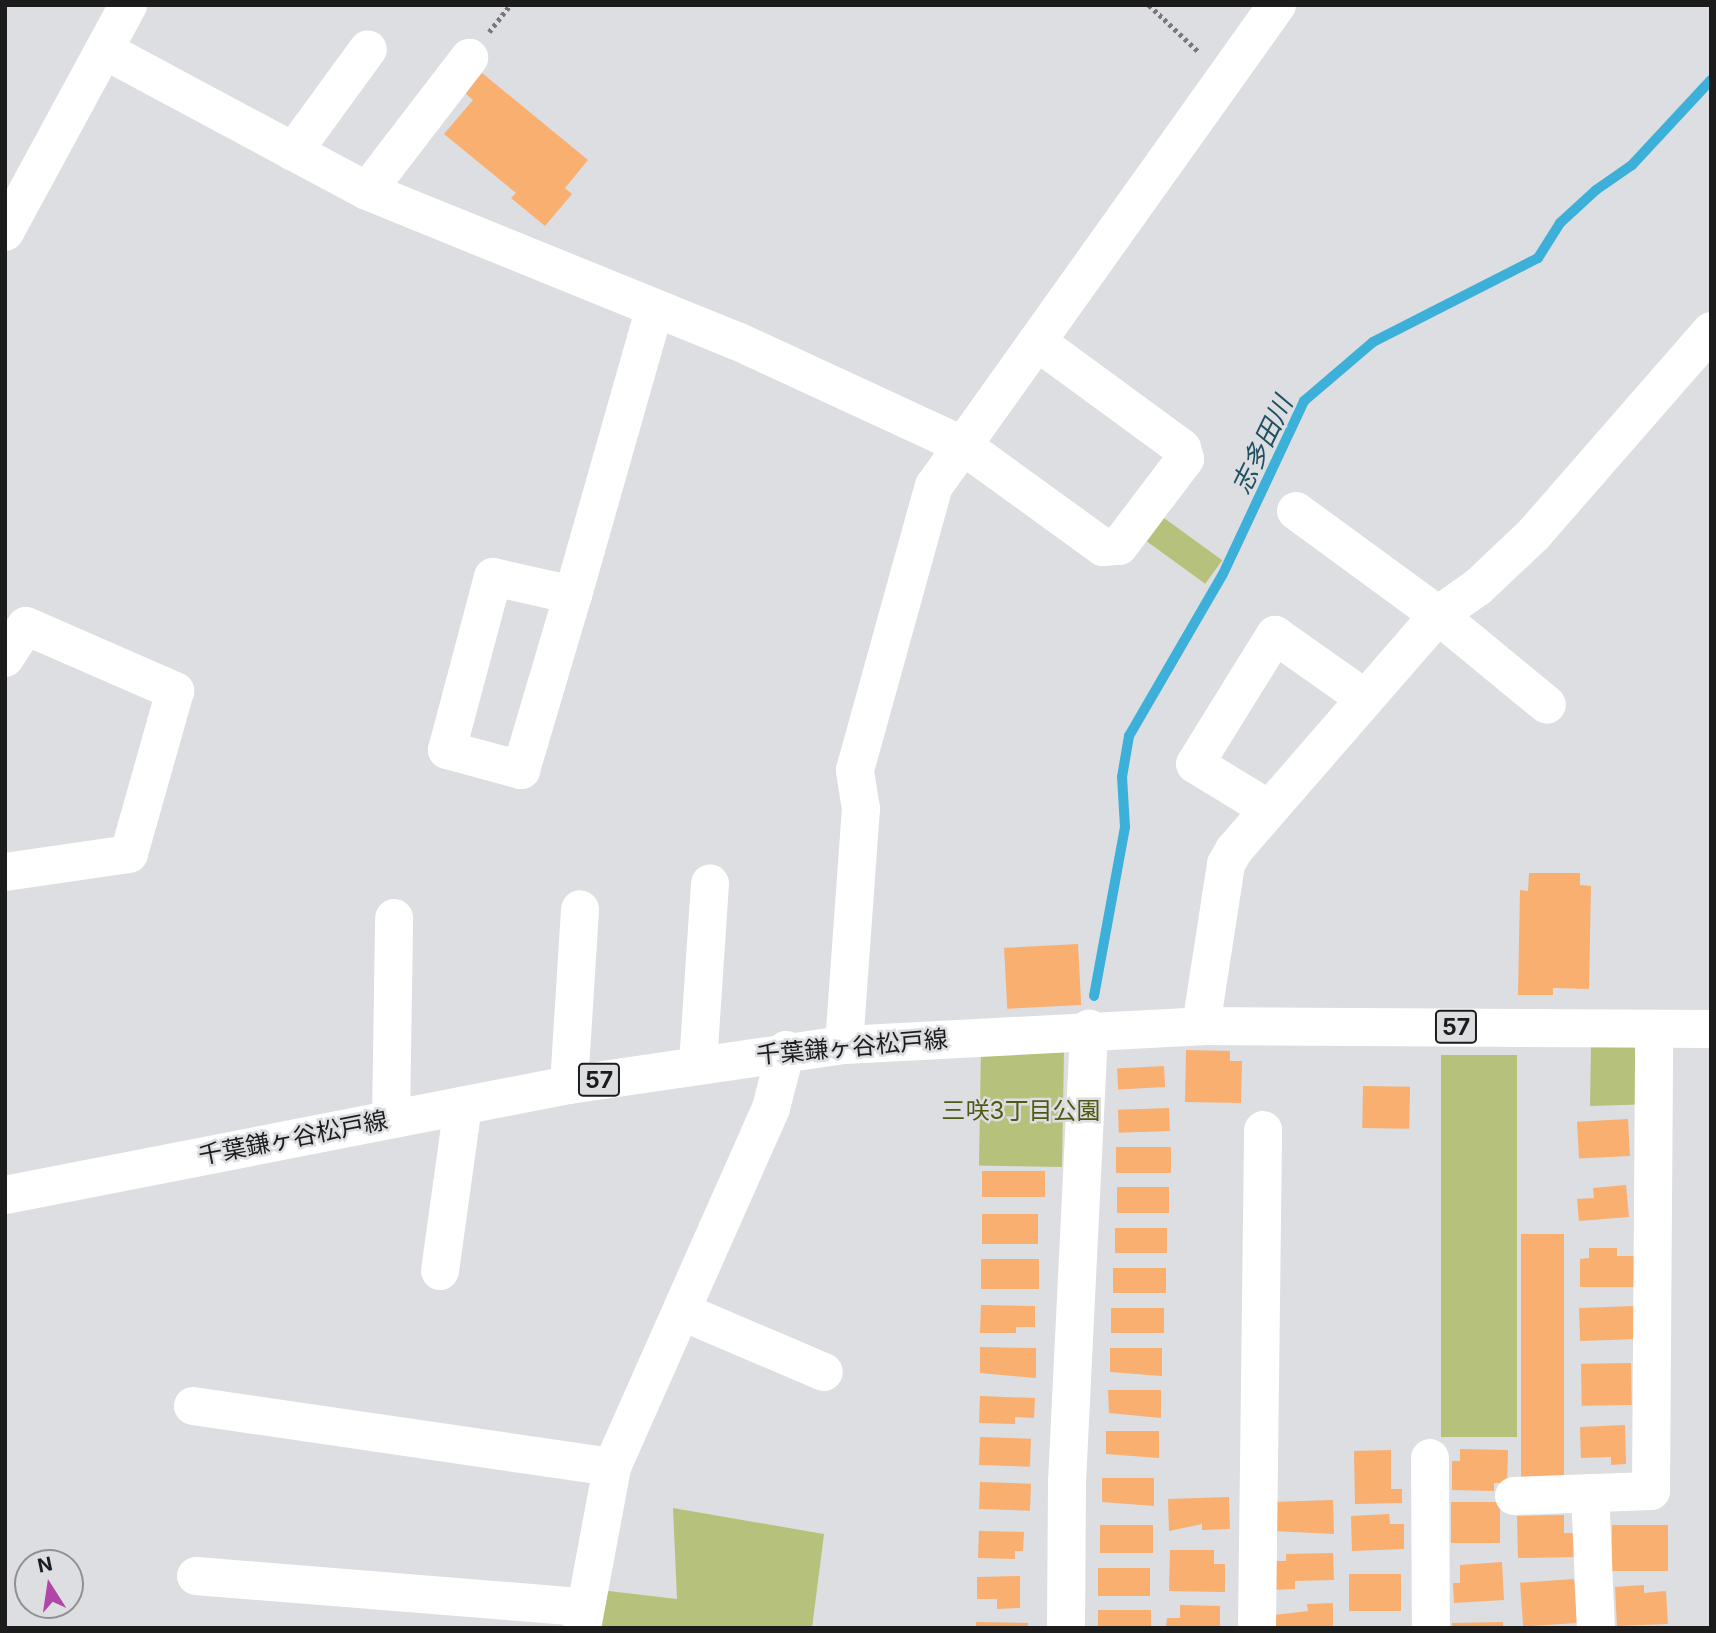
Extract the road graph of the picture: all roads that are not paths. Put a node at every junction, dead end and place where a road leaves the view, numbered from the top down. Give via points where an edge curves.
1 (128, 5) edge
2 (1277, 5) edge
3 (368, 48) dead end
4 (104, 50) junction
5 (468, 58) dead end
6 (293, 152) junction
7 (367, 191) junction
8 (9, 215) edge
9 (655, 308) junction
10 (1711, 331) edge
11 (1037, 342) junction
12 (961, 445) junction
13 (1296, 511) dead end
14 (573, 595) junction
15 (1438, 615) junction
16 (5, 658) edge
17 (1363, 697) junction
18 (1547, 705) dead end
19 (1268, 808) junction
20 (5, 872) edge
21 (709, 883) dead end
22 (580, 909) dead end
23 (394, 918) dead end
24 (1201, 1026) junction
25 (1089, 1029) junction
26 (1711, 1029) edge
27 (1654, 1030) junction
28 (844, 1045) junction
29 (786, 1050) junction
30 (698, 1064) junction
31 (569, 1086) junction
32 (463, 1106) junction
33 (391, 1119) junction
34 (1263, 1130) dead end
35 (5, 1195) edge
36 (440, 1271) dead end
37 (683, 1312) junction
38 (824, 1372) dead end
39 (194, 1406) dead end
40 (1430, 1458) dead end
41 (612, 1467) junction
42 (1590, 1493) junction
43 (1514, 1496) dead end
44 (196, 1576) dead end
45 (442, 1612) edge
46 (583, 1617) edge
47 (1066, 1628) edge
48 (1257, 1628) edge
49 (1431, 1628) edge
50 (1596, 1628) edge

1 - 4 street
2 - 11 street
3 - 6 street
4 - 6 street
4 - 8 street
5 - 7 street
6 - 7 street
7 - 9 street
9 - 12 street
9 - 14 street
10 - 15 street via 1534,534 1478,587
11 - 12 street
11 - 12 street via 1182,448 1185,459 1119,546 1103,547
12 - 28 street via 934,486 855,770 861,809
13 - 15 street
14 - 14 street via 494,577 447,750 522,770
15 - 17 street
15 - 18 street
16 - 20 street via 26,626 175,691 129,854
17 - 19 street
17 - 19 street via 1275,635 1195,764
19 - 24 street via 1226,864
21 - 30 street
22 - 31 street
23 - 33 street
24 - 25 street, 千葉鎌ヶ谷松戸線 / 57
24 - 27 street, 千葉鎌ヶ谷松戸線 / 57
25 - 28 street, 千葉鎌ヶ谷松戸線 / 57
25 - 47 street via 1067,1482
26 - 27 street, 千葉鎌ヶ谷松戸線 / 57
27 - 42 street via 1651,1491
28 - 29 street, 千葉鎌ヶ谷松戸線 / 57
29 - 30 street, 千葉鎌ヶ谷松戸線 / 57
29 - 37 street via 771,1108
30 - 31 street, 千葉鎌ヶ谷松戸線 / 57
31 - 32 street, 千葉鎌ヶ谷松戸線 / 57
32 - 33 street, 千葉鎌ヶ谷松戸線 / 57
32 - 36 street
33 - 35 street, 千葉鎌ヶ谷松戸線 / 57
34 - 48 street
37 - 38 street
37 - 41 street
39 - 41 street
40 - 49 street
41 - 46 street
42 - 43 street
42 - 50 street
44 - 45 street
45 - 46 street

